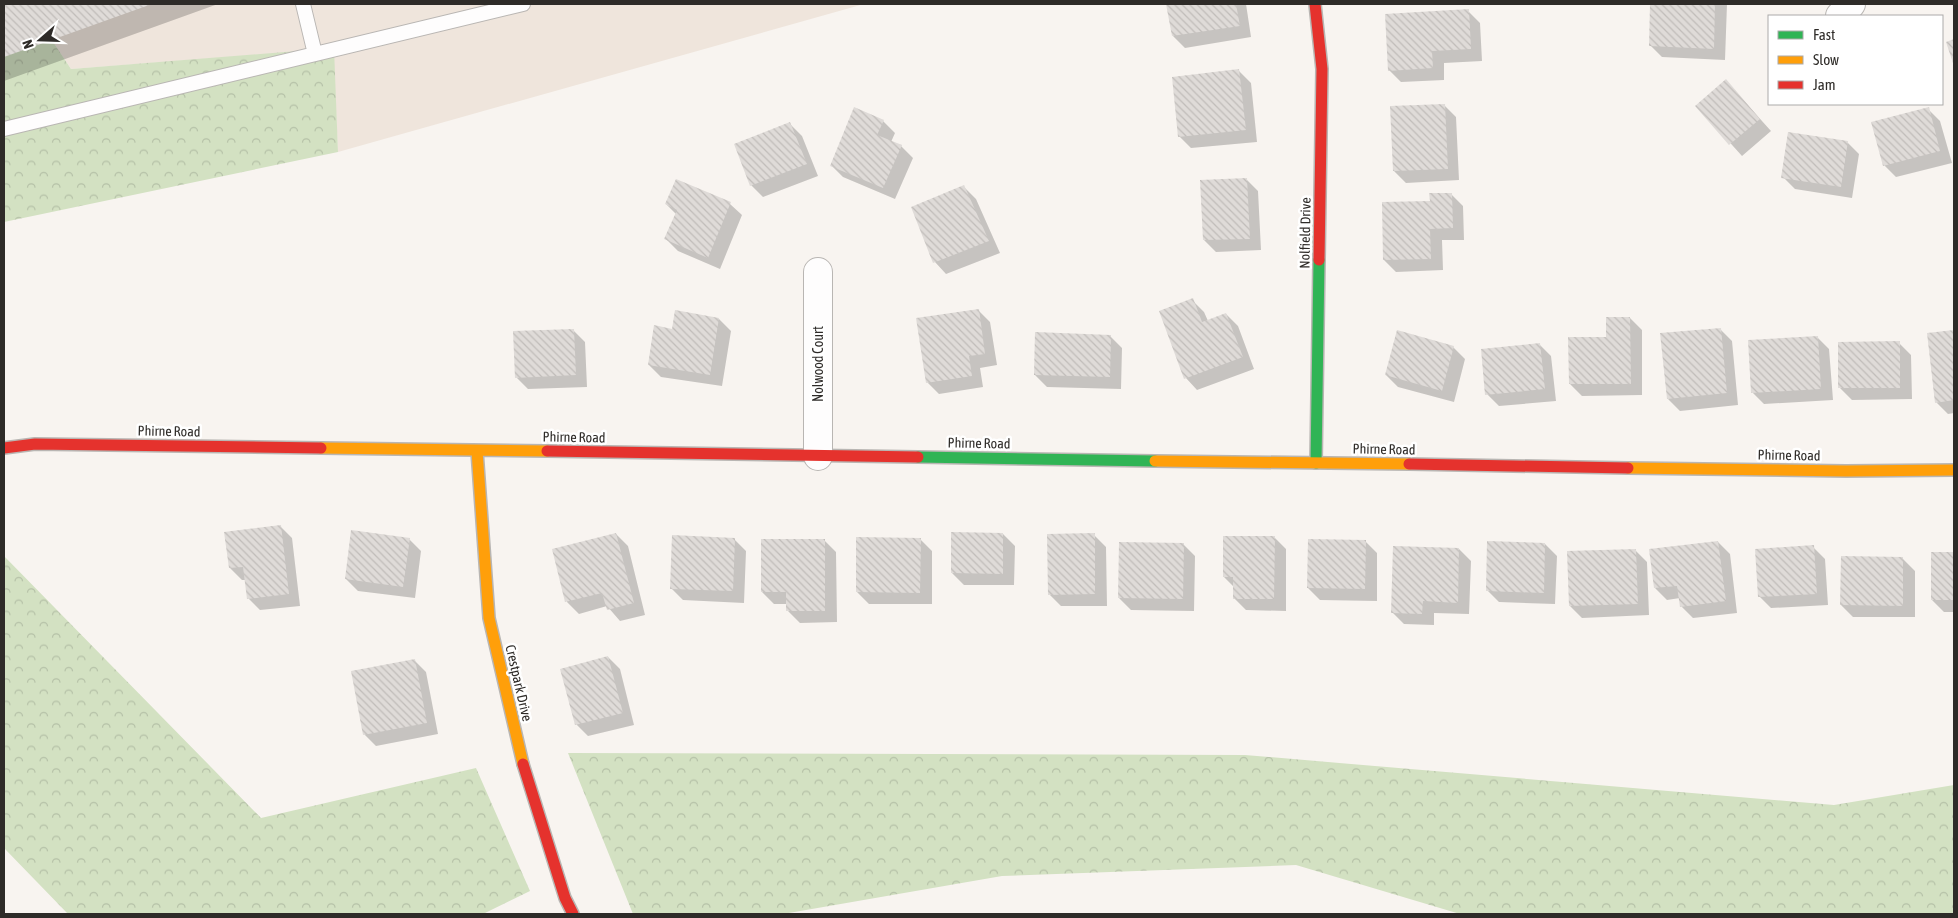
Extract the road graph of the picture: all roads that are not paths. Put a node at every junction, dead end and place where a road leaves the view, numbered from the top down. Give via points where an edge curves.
1 (303, 4) edge
2 (523, 4) edge
3 (1315, 4) edge
4 (1851, 4) edge
5 (1841, 15) edge
6 (315, 54) junction
7 (4, 129) edge
8 (818, 272) dead end
9 (4, 448) edge
10 (477, 451) junction
11 (818, 456) junction
12 (1316, 463) junction
13 (1954, 470) edge
14 (573, 914) edge

1 - 6 lane
2 - 6 lane
3 - 12 street, Nolfield Drive via 1322,69
4 - 5 street
6 - 7 lane
8 - 11 street, Nolwood Court
9 - 10 street, Phirne Road via 35,444
10 - 11 street, Phirne Road
10 - 14 street, Crestpark Drive via 489,618 525,774
11 - 12 street, Phirne Road
12 - 13 street, Phirne Road

